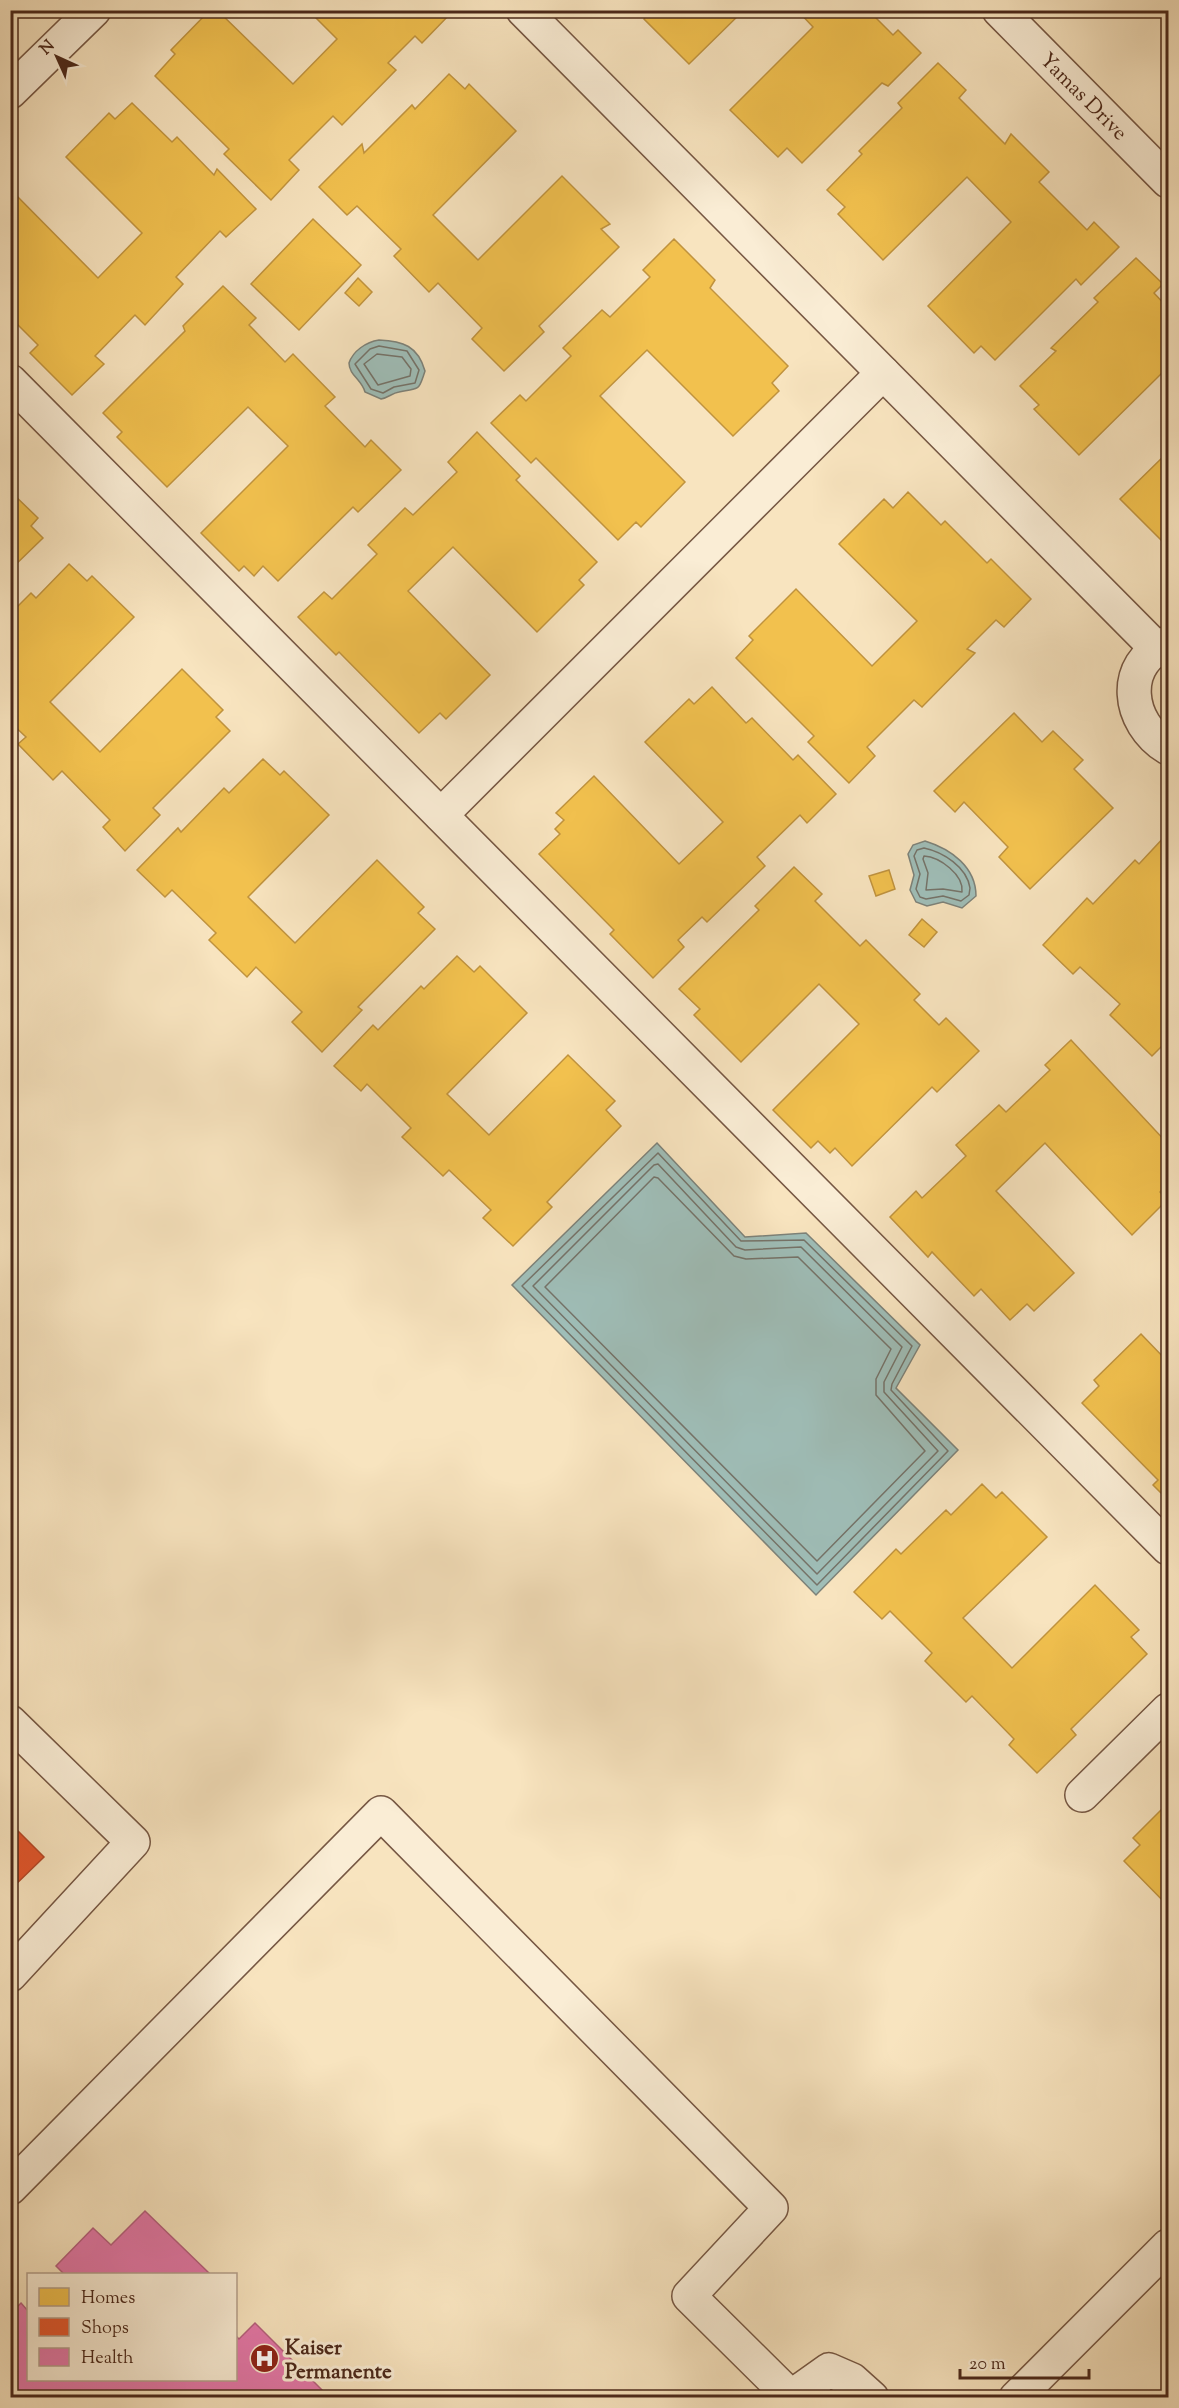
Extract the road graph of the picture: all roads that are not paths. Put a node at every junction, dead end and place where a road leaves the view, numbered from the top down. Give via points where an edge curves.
1 (94, 10) edge
2 (523, 10) edge
3 (999, 10) edge
4 (10, 92) edge
5 (1168, 181) edge
6 (883, 373) junction
7 (10, 381) edge
8 (1163, 646) edge
9 (1168, 748) edge
10 (441, 815) junction
11 (1168, 1548) edge
12 (1168, 1710) edge
13 (10, 1722) edge
14 (1082, 1795) dead end
15 (10, 1975) edge
16 (10, 2188) edge
17 (1168, 2246) edge
18 (791, 2397) edge
19 (872, 2397) edge
20 (1016, 2397) edge

1 - 4 street
2 - 6 street
3 - 5 street, Yamas Drive
6 - 8 street
6 - 10 street
7 - 10 street
8 - 9 street via 1139,671 1134,689 1135,708 1142,726
10 - 11 street
12 - 14 street
13 - 15 street via 133,1842
16 - 18 street via 381,1813 771,2208 689,2296
17 - 20 street
18 - 19 street via 829,2370 852,2380

